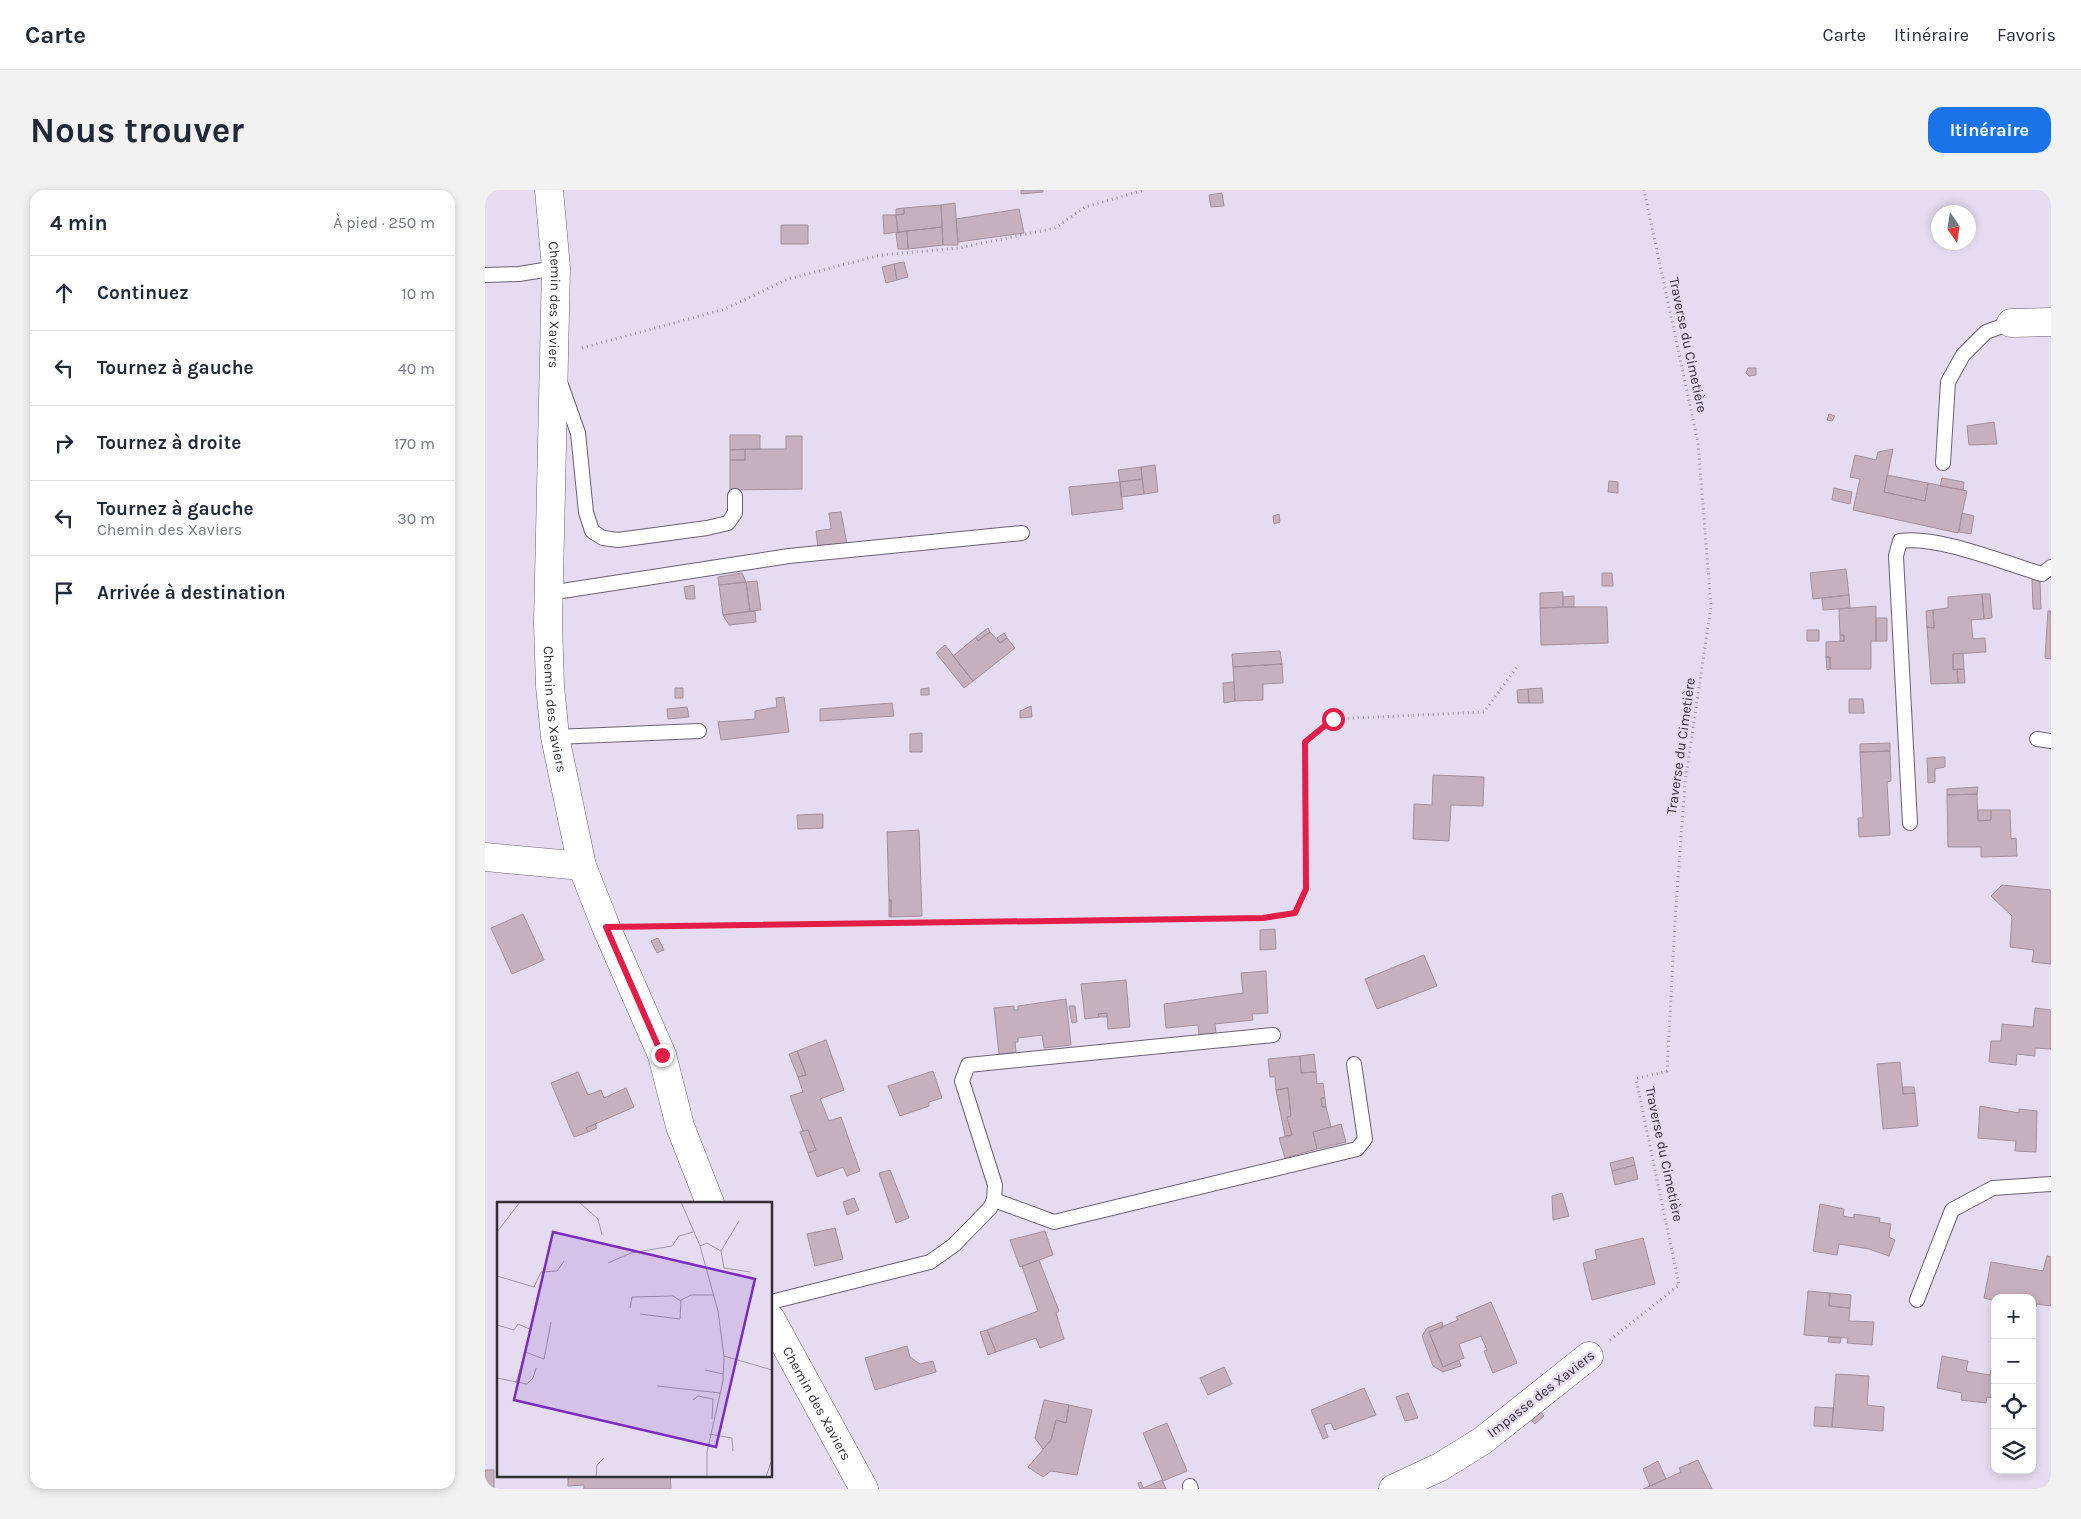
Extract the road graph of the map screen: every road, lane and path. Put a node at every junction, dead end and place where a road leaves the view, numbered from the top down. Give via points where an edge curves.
1 (549, 190) edge
2 (1145, 190) edge
3 (1644, 190) edge
4 (555, 268) junction
5 (485, 275) edge
6 (2051, 322) edge
7 (2011, 323) joint
8 (552, 350) junction
9 (1943, 463) dead end
10 (735, 496) dead end
11 (1022, 533) dead end
12 (2051, 566) edge
13 (549, 593) junction
14 (1517, 667) dead end
15 (699, 731) dead end
16 (555, 737) junction
17 (2037, 739) dead end
18 (2051, 741) edge
19 (1910, 823) dead end
20 (485, 857) edge
21 (582, 866) junction
22 (606, 927) junction
23 (1273, 1035) dead end
24 (1354, 1064) dead end
25 (2051, 1184) edge
26 (994, 1200) junction
27 (709, 1202) edge
28 (1679, 1285) joint
29 (1917, 1300) dead end
30 (773, 1301) edge
31 (773, 1323) edge
32 (1589, 1356) joint
33 (863, 1489) edge
34 (1393, 1489) edge

1 - 4 street, Chemin des Xaviers
2 - 8 path via 1085,207 1055,228 959,248 881,255 788,279 725,309 599,345
3 - 28 path, Traverse du Cimetière via 1698,443 1711,606 1685,783 1667,1071 1636,1079
4 - 5 lane
4 - 8 street, Chemin des Xaviers
6 - 7 street
7 - 9 lane via 1986,332 1963,355 1948,382
8 - 10 lane via 578,433 585,512 592,531 603,538 618,540 728,523 735,513
8 - 13 street, Chemin des Xaviers
11 - 13 lane via 789,556
12 - 19 lane via 2042,574 1940,543 1899,541 1896,556
13 - 16 street, Chemin des Xaviers via 550,686
14 - 22 path via 1484,712 1333,719 1305,742 1306,889 1295,913 1263,918
15 - 16 lane
16 - 21 street, Chemin des Xaviers
17 - 18 lane
20 - 21 street
21 - 22 street, Chemin des Xaviers
22 - 27 street, Chemin des Xaviers via 662,1055 679,1126
23 - 26 lane via 968,1065 963,1081 995,1185
24 - 26 lane via 1365,1139 1357,1149 1054,1222
25 - 29 lane via 1993,1188 1952,1210
26 - 30 lane via 954,1245 930,1262
28 - 32 path, Impasse des Xaviers
31 - 33 street, Chemin des Xaviers
32 - 34 street, Impasse des Xaviers via 1482,1441 1440,1467

